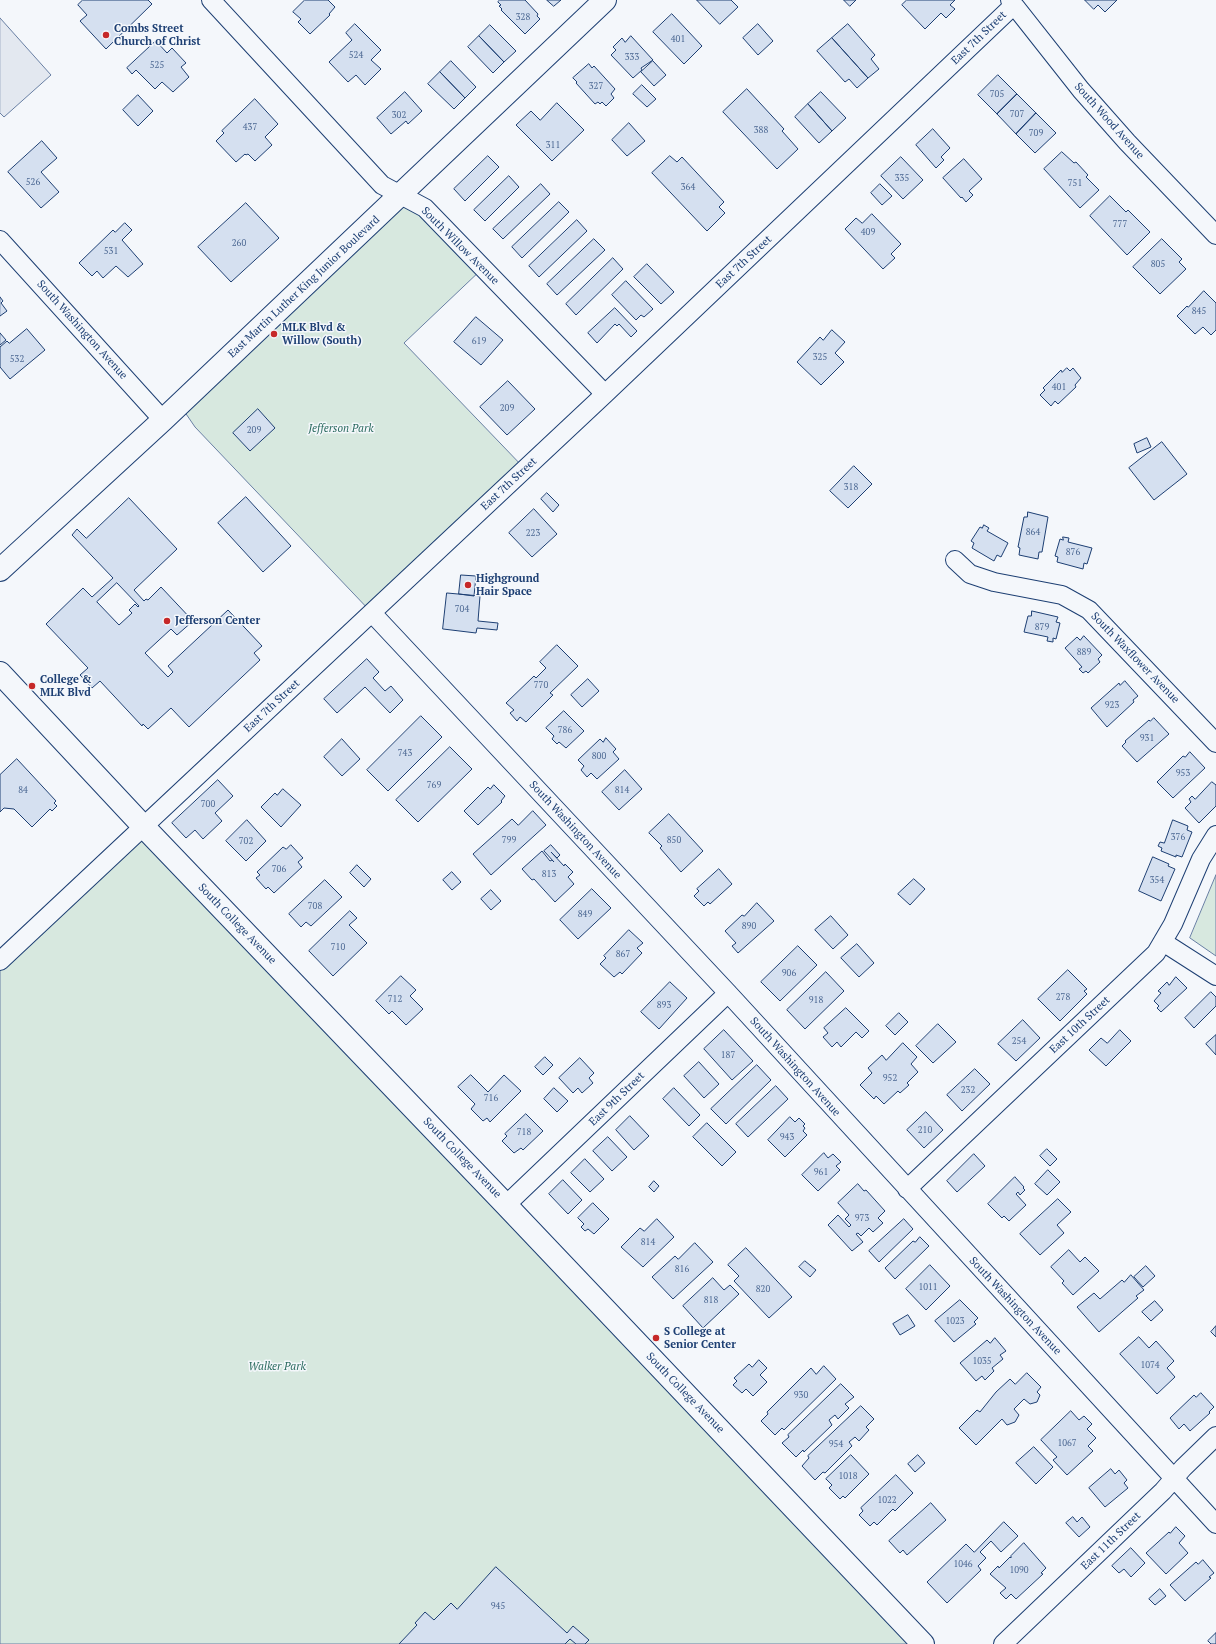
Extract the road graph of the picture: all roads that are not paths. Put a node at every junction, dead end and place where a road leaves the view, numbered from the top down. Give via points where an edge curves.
1 (211, 0) edge
2 (605, 0) edge
3 (1012, 2) edge
4 (401, 195) junction
5 (1216, 235) edge
6 (0, 240) edge
7 (605, 394) junction
8 (163, 420) junction
9 (955, 560) dead end
10 (0, 570) edge
11 (372, 613) junction
12 (0, 672) edge
13 (1216, 743) edge
14 (143, 826) junction
15 (1216, 835) edge
16 (1163, 942) junction
17 (0, 961) edge
18 (1216, 976) edge
19 (728, 993) junction
20 (907, 1189) junction
21 (506, 1205) junction
22 (1216, 1436) edge
23 (1174, 1479) junction
24 (1216, 1524) edge
25 (923, 1644) edge
26 (1002, 1644) edge

1 - 4 street, South Willow Avenue via 382,185
2 - 4 street, East Martin Luther King Junior Boulevard
3 - 5 street, South Wood Avenue via 1080,90
3 - 7 street, East 7th Street
4 - 7 street, South Willow Avenue via 425,208
4 - 8 street, East Martin Luther King Junior Boulevard
6 - 8 street, South Washington Avenue
7 - 11 street, East 7th Street
8 - 10 street, East Martin Luther King Junior Boulevard
9 - 13 street, South Waxflower Avenue via 970,574 994,582 1062,595 1089,610
11 - 14 street, East 7th Street
11 - 19 street, South Washington Avenue
12 - 14 street, South College Avenue
14 - 17 street, East 7th Street
14 - 21 street, South College Avenue
15 - 16 street, East 10th Street via 1201,859
16 - 18 street
16 - 20 street, East 10th Street via 1156,953
19 - 20 street, South Washington Avenue
19 - 21 street, East 9th Street
20 - 23 street, South Washington Avenue
21 - 25 street, South College Avenue
22 - 23 street, East 11th Street
23 - 24 street, South Washington Avenue
23 - 26 street, East 11th Street

